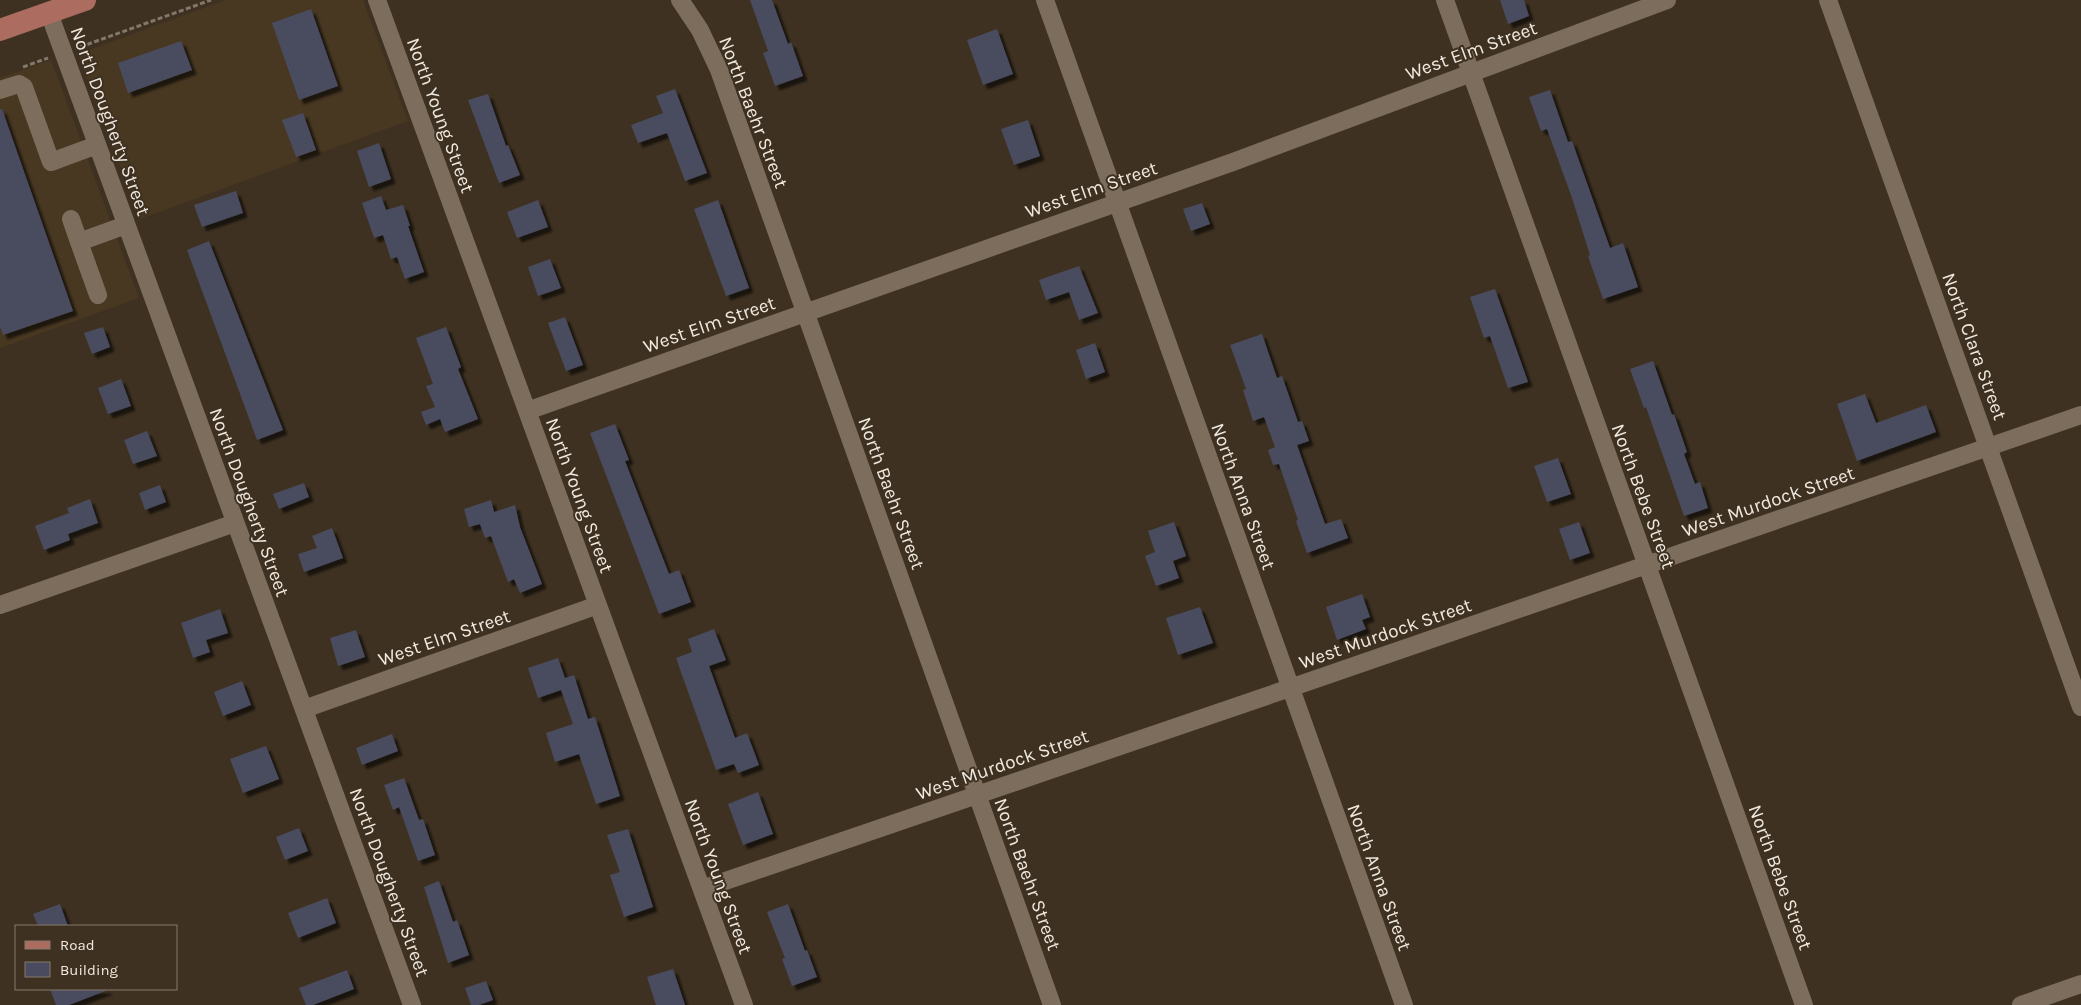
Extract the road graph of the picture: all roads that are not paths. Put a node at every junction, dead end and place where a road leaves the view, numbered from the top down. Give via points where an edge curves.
1 (85, 0) edge
2 (377, 0) edge
3 (680, 0) edge
4 (1045, 0) edge
5 (1445, 0) edge
6 (1667, 0) edge
7 (1828, 0) edge
8 (48, 13) junction
9 (0, 30) edge
10 (1470, 73) junction
11 (0, 90) edge
12 (97, 146) junction
13 (1117, 202) junction
14 (71, 219) dead end
15 (126, 225) junction
16 (79, 242) junction
17 (98, 294) dead end
18 (805, 312) junction
19 (527, 411) junction
20 (2081, 415) edge
21 (1988, 447) junction
22 (235, 523) junction
23 (1646, 566) junction
24 (0, 605) edge
25 (598, 605) junction
26 (1290, 688) junction
27 (2081, 707) edge
28 (304, 709) junction
29 (977, 795) junction
30 (702, 889) junction
31 (2081, 984) edge
32 (412, 1005) edge
33 (744, 1005) edge
34 (1052, 1005) edge
35 (1404, 1005) edge
36 (1804, 1005) edge
37 (2021, 1005) edge

1 - 8 main road
2 - 19 street, North Young Street
3 - 18 street, North Baehr Street via 700,30 719,70
4 - 13 street, North Anna Street
5 - 10 street, North Bebe Street
6 - 10 street, West Elm Street
7 - 21 street, North Clara Street
8 - 9 main road
8 - 12 street, North Dougherty Street
10 - 13 street, West Elm Street
10 - 23 street, North Bebe Street
11 - 12 street via 19,84 24,87 51,162
12 - 15 street, North Dougherty Street
13 - 18 street, West Elm Street
13 - 26 street, North Anna Street
14 - 16 street
15 - 16 street
15 - 22 street, North Dougherty Street
16 - 17 street
18 - 19 street, West Elm Street
18 - 29 street, North Baehr Street
19 - 25 street, North Young Street
20 - 21 street, West Murdock Street
21 - 23 street, West Murdock Street
21 - 27 street, North Clara Street
22 - 24 street
22 - 28 street, North Dougherty Street
23 - 26 street, West Murdock Street
23 - 36 street, North Bebe Street
25 - 28 street, West Elm Street
25 - 30 street, North Young Street
26 - 29 street, West Murdock Street
26 - 35 street, North Anna Street
28 - 32 street, North Dougherty Street
29 - 30 street, West Murdock Street
29 - 34 street, North Baehr Street
30 - 33 street, North Young Street
31 - 37 street

